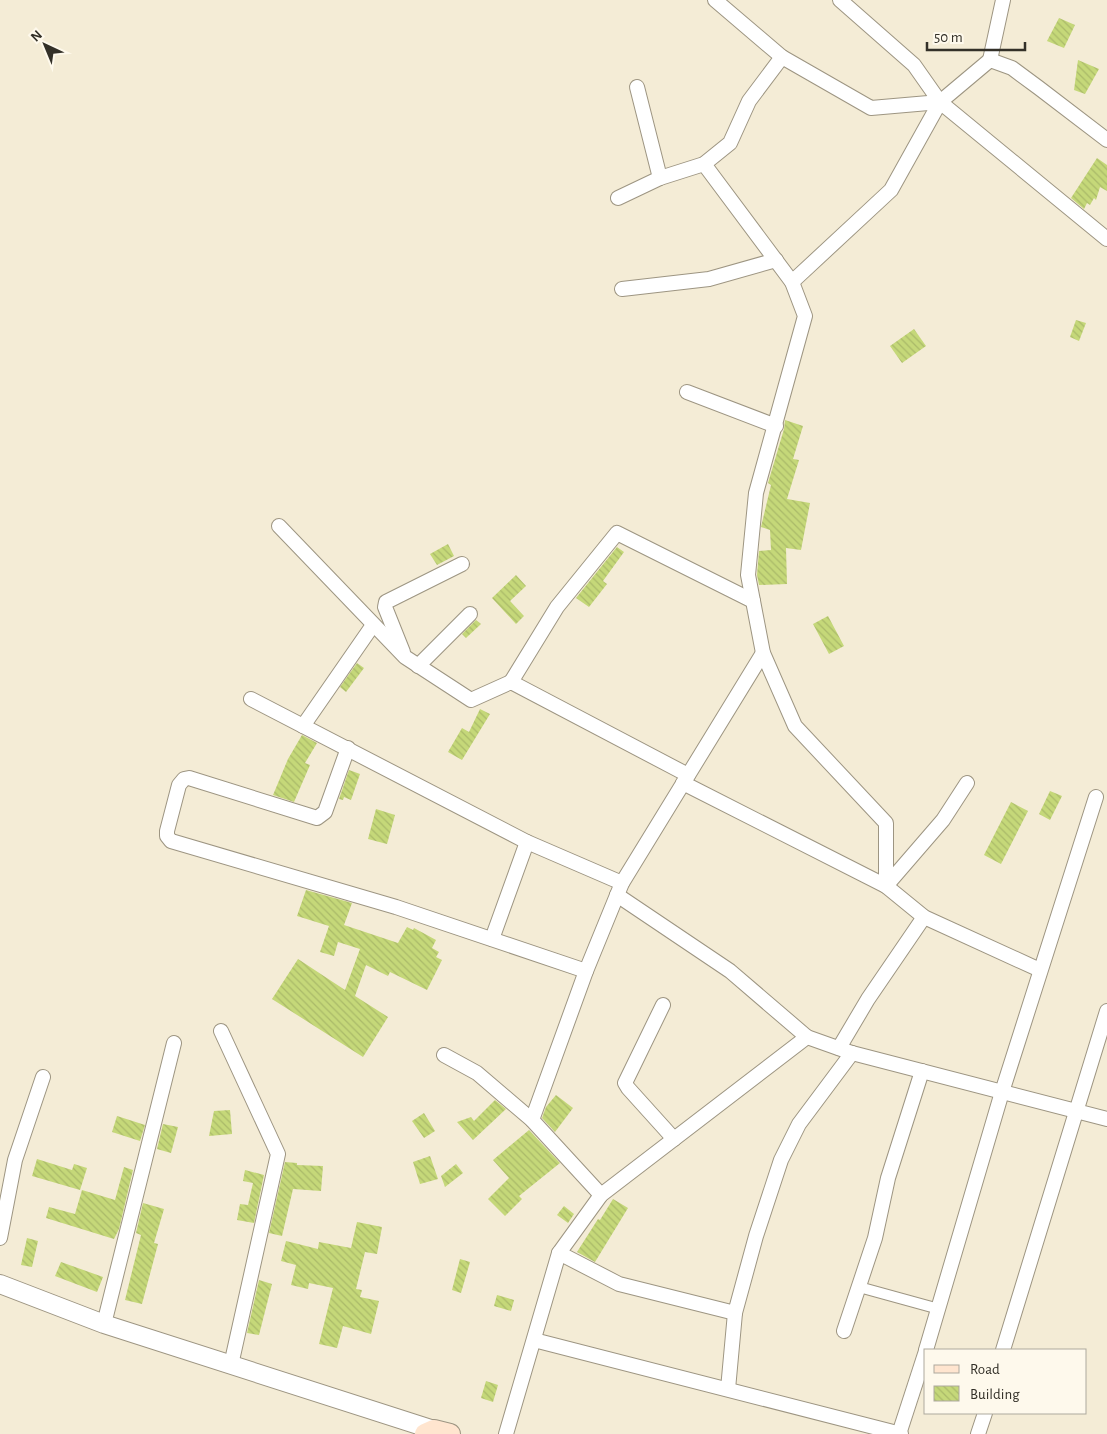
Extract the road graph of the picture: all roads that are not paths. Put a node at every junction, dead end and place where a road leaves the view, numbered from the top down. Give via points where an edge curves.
1 (715, 0) edge
2 (840, 0) edge
3 (1003, 0) edge
4 (782, 56) junction
5 (990, 60) junction
6 (637, 87) dead end
7 (940, 102) junction
8 (1107, 140) edge
9 (704, 164) junction
10 (660, 178) junction
11 (618, 198) dead end
12 (1107, 240) edge
13 (776, 260) junction
14 (792, 282) junction
15 (622, 289) dead end
16 (687, 392) dead end
17 (776, 426) junction
18 (279, 526) dead end
19 (462, 564) dead end
20 (753, 601) junction
21 (470, 614) dead end
22 (373, 625) junction
23 (763, 652) junction
24 (405, 657) junction
25 (418, 666) junction
26 (511, 682) junction
27 (252, 699) dead end
28 (303, 726) junction
29 (348, 748) junction
30 (686, 779) junction
31 (967, 783) dead end
32 (1096, 797) dead end
33 (527, 842) junction
34 (886, 886) junction
35 (620, 889) junction
36 (924, 917) junction
37 (492, 939) junction
38 (1040, 970) junction
39 (586, 971) junction
40 (663, 1005) dead end
41 (1107, 1011) edge
42 (221, 1031) dead end
43 (806, 1037) junction
44 (174, 1043) dead end
45 (846, 1050) junction
46 (444, 1054) dead end
47 (922, 1071) junction
48 (43, 1077) dead end
49 (1002, 1092) junction
50 (1076, 1110) junction
51 (1107, 1118) edge
52 (532, 1120) junction
53 (674, 1140) junction
54 (601, 1195) junction
55 (0, 1238) edge
56 (559, 1254) junction
57 (0, 1284) edge
58 (859, 1288) junction
59 (939, 1309) junction
60 (735, 1313) junction
61 (104, 1324) junction
62 (844, 1331) dead end
63 (534, 1340) junction
64 (927, 1349) edge
65 (1003, 1349) edge
66 (924, 1357) edge
67 (231, 1365) junction
68 (728, 1389) junction
69 (984, 1414) edge
70 (436, 1432) edge
71 (506, 1434) edge
72 (899, 1434) edge
73 (978, 1434) edge

1 - 4 street
2 - 7 street via 914,65
3 - 5 street
4 - 7 street via 871,108
4 - 9 street via 749,101 730,143
5 - 7 street
5 - 8 street via 1012,68
6 - 10 street
7 - 12 street
7 - 14 street via 891,190
9 - 10 street
9 - 13 street
10 - 11 street
13 - 14 street
13 - 15 street via 709,279
14 - 17 street via 805,316
16 - 17 street
17 - 20 street via 756,493 748,575
18 - 22 street
19 - 24 street via 386,602 385,607
20 - 23 street
20 - 26 street via 617,533 558,607
21 - 25 street
22 - 24 street
22 - 28 street
23 - 30 street
23 - 34 street via 795,726 886,823
24 - 25 street
25 - 26 street via 471,700
26 - 30 street
27 - 28 street
28 - 29 street
29 - 33 street
29 - 37 street via 325,812 317,818 190,778 179,785 167,836 171,841 396,907
30 - 34 street
30 - 35 street
31 - 34 street via 943,820
32 - 38 street
33 - 35 street
33 - 37 street
34 - 36 street
35 - 39 street
35 - 43 street via 730,971
36 - 38 street
36 - 45 street via 868,999
37 - 39 street
38 - 49 street
39 - 52 street
40 - 53 street via 626,1083
41 - 50 street
42 - 67 street via 278,1154
43 - 45 street
43 - 53 street
44 - 61 street
45 - 47 street
45 - 60 street via 800,1124 782,1160 756,1236
46 - 52 street via 477,1073
47 - 49 street
47 - 58 street via 888,1178 875,1238
48 - 55 street via 15,1160
49 - 50 street
49 - 59 street
50 - 51 street
50 - 65 street
52 - 54 street
53 - 54 street
54 - 56 street
56 - 60 street via 619,1284
56 - 63 street
57 - 61 street
58 - 59 street
58 - 62 street
59 - 64 street
60 - 68 street
61 - 67 street
63 - 68 street
63 - 71 street
66 - 72 street
67 - 70 street
68 - 72 street
69 - 73 street

